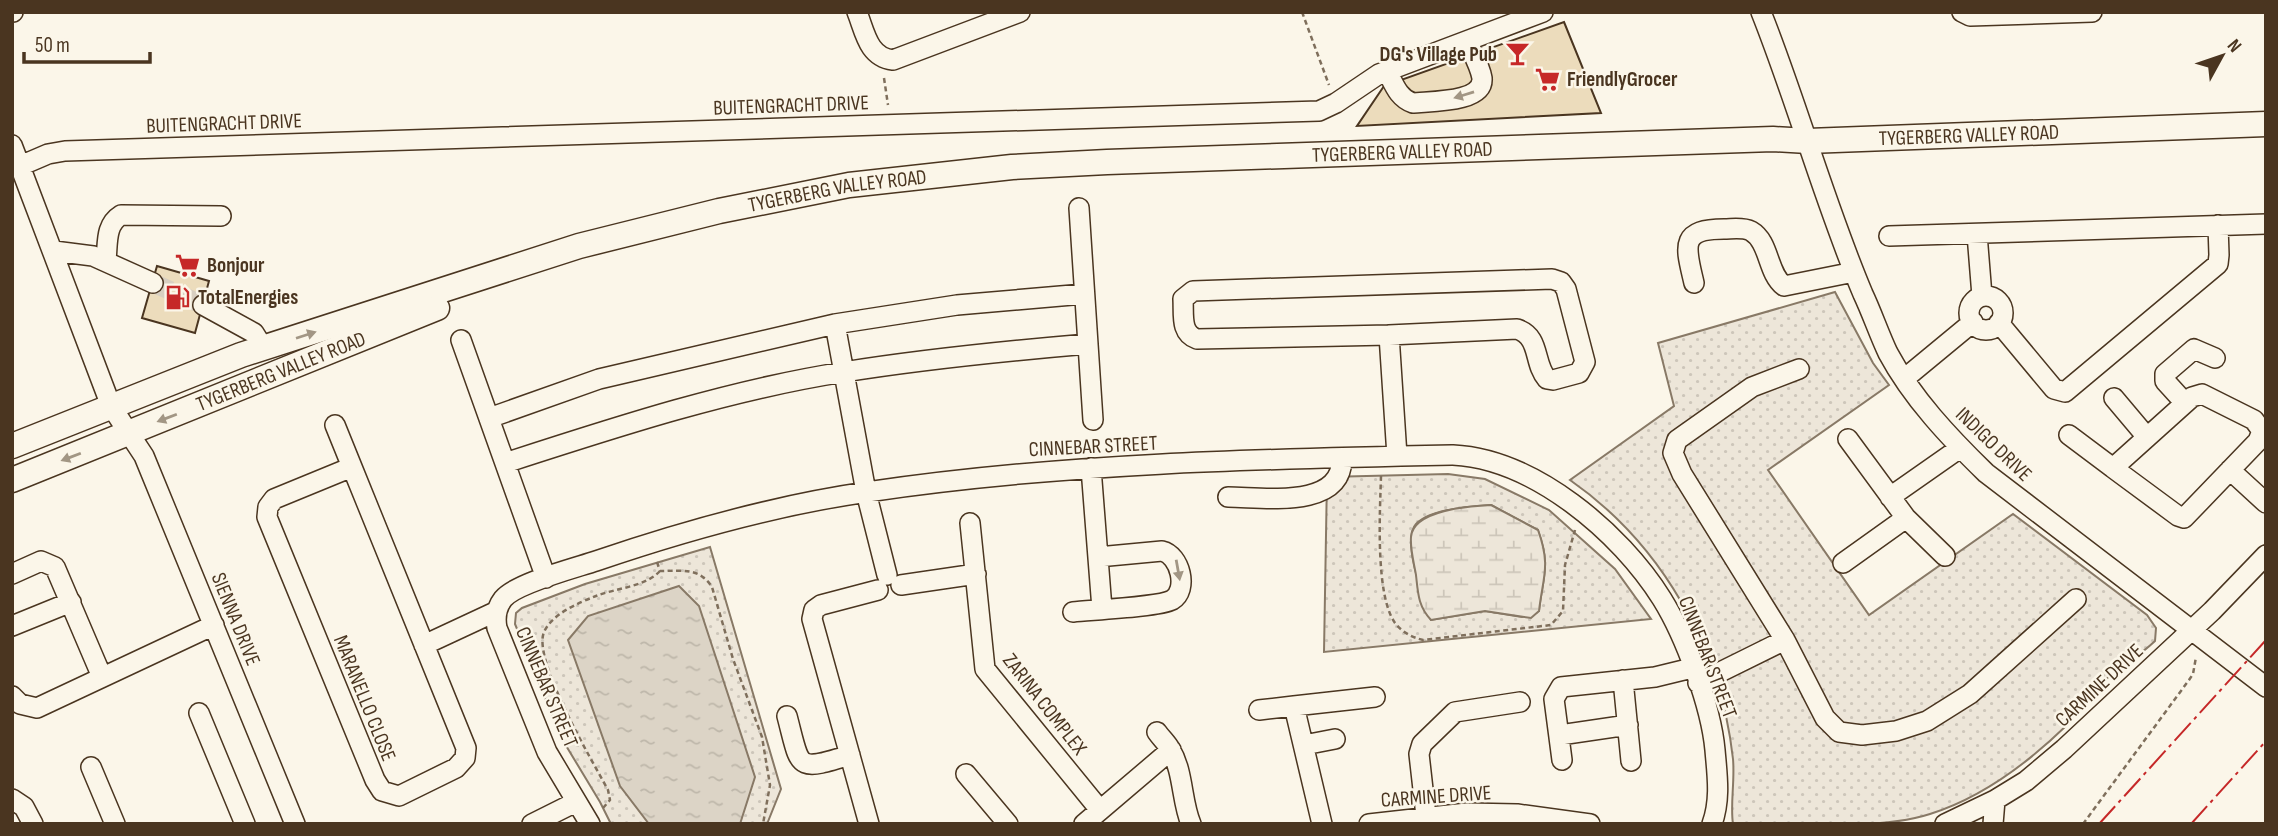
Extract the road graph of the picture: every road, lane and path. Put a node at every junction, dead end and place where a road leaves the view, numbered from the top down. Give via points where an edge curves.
1 (857, 12) edge
2 (1020, 12) edge
3 (1302, 12) edge
4 (1543, 12) edge
5 (1761, 12) edge
6 (1962, 12) edge
7 (2092, 12) edge
8 (1467, 41) junction
9 (880, 57) junction
10 (1387, 71) junction
11 (1336, 103) junction
12 (2266, 124) edge
13 (892, 125) junction
14 (1808, 141) junction
15 (12, 145) edge
16 (20, 166) junction
17 (1079, 208) dead end
18 (221, 216) dead end
19 (2266, 224) edge
20 (2218, 225) junction
21 (1977, 233) junction
22 (1889, 236) dead end
23 (54, 251) junction
24 (549, 256) junction
25 (106, 260) junction
26 (1854, 272) junction
27 (153, 283) tunnel mouth
28 (1694, 283) dead end
29 (1084, 294) junction
30 (1982, 296) junction
31 (203, 304) tunnel mouth
32 (1973, 322) junction
33 (1999, 323) junction
34 (835, 324) junction
35 (1390, 335) junction
36 (461, 340) dead end
37 (1088, 344) junction
38 (264, 349) junction
39 (2215, 358) dead end
40 (1799, 369) dead end
41 (843, 372) junction
42 (1904, 379) junction
43 (2114, 398) dead end
44 (2185, 403) junction
45 (111, 406) junction
46 (489, 418) junction
47 (1093, 420) dead end
48 (335, 425) dead end
49 (130, 432) junction
50 (2069, 435) dead end
51 (2146, 436) junction
52 (1848, 439) dead end
53 (12, 446) edge
54 (1960, 447) junction
55 (1397, 456) junction
56 (1342, 459) junction
57 (505, 463) junction
58 (352, 467) junction
59 (1091, 468) junction
60 (2113, 468) junction
61 (2230, 470) junction
62 (1381, 472) dead end
63 (12, 480) edge
64 (866, 492) junction
65 (1228, 497) dead end
66 (1890, 497) junction
67 (2266, 503) edge
68 (1906, 518) junction
69 (970, 523) dead end
70 (1576, 527) dead end
71 (2266, 555) edge
72 (1945, 556) dead end
73 (1098, 557) junction
74 (656, 558) dead end
75 (1843, 563) dead end
76 (660, 571) junction
77 (12, 574) edge
78 (975, 574) junction
79 (546, 578) junction
80 (888, 583) junction
81 (2076, 598) dead end
82 (71, 602) junction
83 (1102, 609) junction
84 (497, 611) junction
85 (1073, 612) dead end
86 (214, 625) junction
87 (12, 626) edge
88 (2190, 630) junction
89 (1785, 640) junction
90 (424, 645) junction
91 (2196, 653) dead end
92 (1695, 675) junction
93 (102, 677) junction
94 (1623, 680) junction
95 (2266, 687) edge
96 (12, 696) edge
97 (1375, 697) dead end
98 (1520, 702) dead end
99 (1294, 706) junction
100 (1259, 710) dead end
101 (199, 713) dead end
102 (787, 716) dead end
103 (1628, 725) junction
104 (1157, 732) dead end
105 (1560, 735) junction
106 (1335, 740) dead end
107 (1304, 746) junction
108 (1171, 750) junction
109 (850, 755) junction
110 (1562, 760) dead end
111 (1631, 761) dead end
112 (91, 768) dead end
113 (966, 774) dead end
114 (12, 799) edge
115 (1995, 800) junction
116 (576, 802) junction
117 (1100, 810) junction
118 (1426, 816) junction
119 (596, 817) edge
120 (33, 824) edge
121 (115, 824) edge
122 (244, 824) edge
123 (295, 824) edge
124 (532, 824) edge
125 (763, 824) edge
126 (869, 824) edge
127 (1008, 824) edge
128 (1084, 824) edge
129 (1191, 824) edge
130 (1322, 824) edge
131 (1369, 824) edge
132 (1590, 824) edge
133 (1712, 824) edge
134 (1945, 824) edge
135 (1993, 824) edge
136 (2083, 824) edge

1 - 9 street via 870,47
2 - 9 street via 893,60
3 - 11 path
4 - 8 street, BUITENGRACHT DRIVE
5 - 14 street, INDIGO DRIVE
6 - 7 street via 1970,16
8 - 10 street, BUITENGRACHT DRIVE
8 -> 10 street via 1482,79 1466,97 1413,103 1398,93
9 - 13 path
10 - 11 street, BUITENGRACHT DRIVE
11 - 13 street, BUITENGRACHT DRIVE via 1319,111
12 - 14 main road, TYGERBERG VALLEY ROAD
13 - 16 street, BUITENGRACHT DRIVE via 65,151
14 - 24 main road, TYGERBERG VALLEY ROAD via 1012,167 836,188 719,211
14 - 26 street, INDIGO DRIVE
15 - 16 street
16 - 23 street
17 - 29 street
18 - 25 street via 121,215 111,223
19 - 20 street
20 - 21 street
20 - 33 street via 2217,264 2065,392 2054,389
21 - 22 street
21 - 30 street
23 - 25 street
23 - 45 street
38 -> 24 main road, TYGERBERG VALLEY ROAD
24 -> 49 main road, TYGERBERG VALLEY ROAD via 435,308
25 - 27 street
26 - 28 street via 1784,286 1754,233 1707,229 1693,235 1686,247
26 - 42 street, INDIGO DRIVE
29 - 34 street via 957,305
29 - 37 street
30 - 32 street via 1970,307
30 - 33 street via 2001,305
31 - 38 street via 254,333
32 - 33 street via 1987,329
32 - 42 street
34 - 41 street
34 - 46 street via 599,379
35 - 35 street via 1197,339 1184,329 1183,299 1193,291 1552,279 1566,289 1585,362 1575,375 1547,379 1532,339 1517,329
35 - 55 street
36 - 46 street
37 - 41 street
37 - 47 street
38 - 45 main road, TYGERBERG VALLEY ROAD
39 - 44 street via 2194,349 2165,374 2165,381
40 - 89 street via 1752,387 1677,440 1673,453
41 - 57 street via 733,395
41 - 64 street
42 - 54 street, INDIGO DRIVE
43 - 51 street
44 - 51 street
44 - 61 street via 2207,395 2258,423 2261,436
45 - 49 street, SIENNA DRIVE
45 - 53 main road, TYGERBERG VALLEY ROAD
46 - 57 street
48 - 58 street, MARANELLO CLOSE
49 -> 63 main road, TYGERBERG VALLEY ROAD
49 - 86 street, SIENNA DRIVE
50 - 60 street
51 - 60 street
52 - 66 street
54 - 66 street
54 - 88 street, INDIGO DRIVE via 2026,505
55 - 56 street, CINNEBAR STREET
55 - 92 street, CINNEBAR STREET via 1483,458 1562,497 1617,543 1654,587 1670,613
56 - 59 street, CINNEBAR STREET
56 - 65 street via 1336,482 1315,495
57 - 79 street
58 - 90 street, MARANELLO CLOSE
58 - 90 street, MARANELLO CLOSE via 274,499 267,517 375,780 382,791 393,796 404,795 456,768 466,753
59 - 64 street, CINNEBAR STREET
59 - 73 street
60 - 61 street via 2184,518
61 - 67 street
62 - 70 path via 1382,576 1388,607 1401,630 1415,638 1551,625 1563,611 1565,565
64 - 79 street, CINNEBAR STREET via 754,516
64 - 80 street
66 - 68 street
68 - 72 street
68 - 75 street
69 - 78 street, ZARINA COMPLEX
71 - 88 street, CARMINE DRIVE
73 - 83 street
73 -> 83 street via 1169,552 1176,558 1181,587 1168,602
74 - 76 path
76 - 119 path via 648,580 576,605 549,624 542,635 550,675 608,790 610,800
76 - 125 path via 695,573 712,587 762,737 770,785
77 - 82 street via 41,561 51,564
78 - 80 street
78 - 117 street, ZARINA COMPLEX via 985,669
79 - 84 street, CINNEBAR STREET via 512,592
80 - 109 street via 821,606 813,614
81 - 89 street via 1970,694 1927,721 1896,731 1839,732 1825,718
82 - 87 street
82 - 93 street
83 - 85 street
84 - 90 street
84 - 116 street, CINNEBAR STREET via 497,628 547,752
86 - 93 street
86 - 123 street, SIENNA DRIVE
88 - 95 street, INDIGO DRIVE
88 - 115 street, CARMINE DRIVE via 2064,749
89 - 92 street
91 - 136 path via 2193,674
92 - 94 street
92 - 133 street, CINNEBAR STREET via 1714,735 1718,794
93 - 96 street via 37,708 20,704
94 - 103 street
94 - 105 street via 1561,687 1554,699
97 - 99 street
98 - 118 street via 1455,712 1422,744 1419,754
99 - 100 street
99 - 107 street
101 - 122 street
102 - 109 street via 797,753 806,764 814,766
103 - 105 street
103 - 111 street
104 - 108 street
105 - 110 street
106 - 107 street
107 - 130 street
108 - 117 street
108 - 129 street
109 - 126 street
112 - 121 street
113 - 127 street
114 - 120 street via 24,807
115 - 134 street, CARMINE DRIVE
115 - 135 street
116 - 119 street, CINNEBAR STREET
116 - 124 street
117 - 128 street
118 - 131 street, CARMINE DRIVE
118 - 132 street, CARMINE DRIVE via 1517,814

